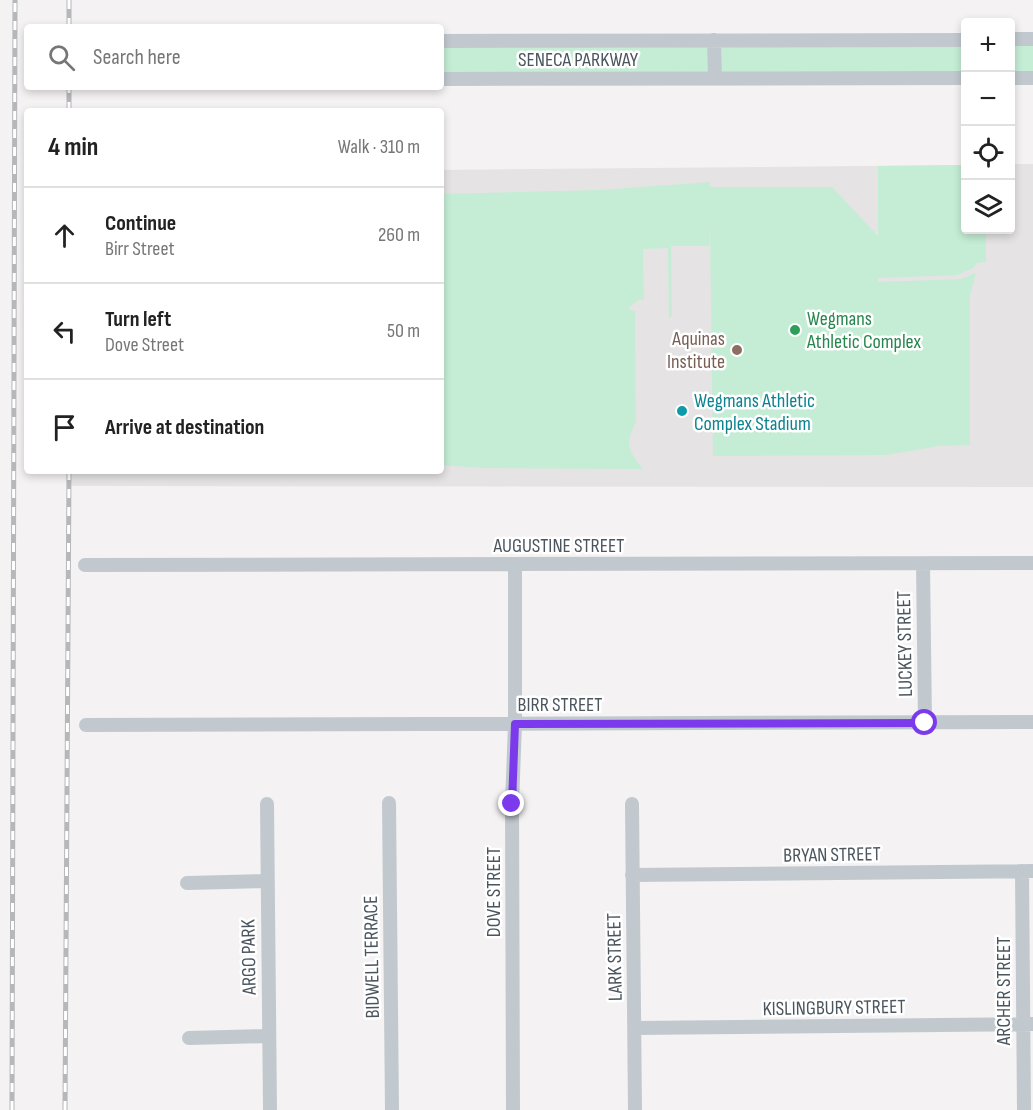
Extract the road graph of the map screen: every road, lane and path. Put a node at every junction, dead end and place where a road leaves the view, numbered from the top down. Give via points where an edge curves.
1 (1015, 39) edge
2 (1033, 39) edge
3 (714, 40) junction
4 (961, 40) edge
5 (444, 41) edge
6 (715, 78) junction
7 (961, 78) edge
8 (1015, 78) edge
9 (1033, 78) edge
10 (444, 79) edge
11 (1033, 563) edge
12 (923, 564) junction
13 (515, 565) junction
14 (85, 566) dead end
15 (1033, 722) edge
16 (925, 723) junction
17 (515, 724) junction
18 (86, 725) dead end
19 (389, 803) dead end
20 (267, 804) dead end
21 (632, 804) dead end
22 (1027, 871) edge
23 (632, 875) junction
24 (267, 880) junction
25 (187, 883) dead end
26 (1028, 1024) edge
27 (634, 1028) junction
28 (269, 1036) junction
29 (189, 1038) dead end
30 (270, 1110) edge
31 (392, 1110) edge
32 (513, 1110) edge
33 (635, 1110) edge
34 (1024, 1110) edge

1 - 2 street
3 - 4 street, SENECA PARKWAY
3 - 5 street, SENECA PARKWAY
3 - 6 street
6 - 7 street, SENECA PARKWAY
6 - 10 street, SENECA PARKWAY
8 - 9 street
11 - 12 street, AUGUSTINE STREET
12 - 13 street, AUGUSTINE STREET
12 - 16 street, LUCKEY STREET
13 - 14 street, AUGUSTINE STREET
13 - 17 street, DOVE STREET
15 - 16 street, BIRR STREET
16 - 17 street, BIRR STREET
17 - 18 street, BIRR STREET
17 - 32 street, DOVE STREET
19 - 31 street, BIDWELL TERRACE
20 - 24 street, ARGO PARK
21 - 23 street, LARK STREET
22 - 23 street, BRYAN STREET
22 - 26 street, ARCHER STREET
23 - 27 street, LARK STREET
24 - 25 street
24 - 28 street, ARGO PARK
26 - 27 street, KISLINGBURY STREET
26 - 34 street, ARCHER STREET
27 - 33 street, LARK STREET
28 - 29 street
28 - 30 street, ARGO PARK

